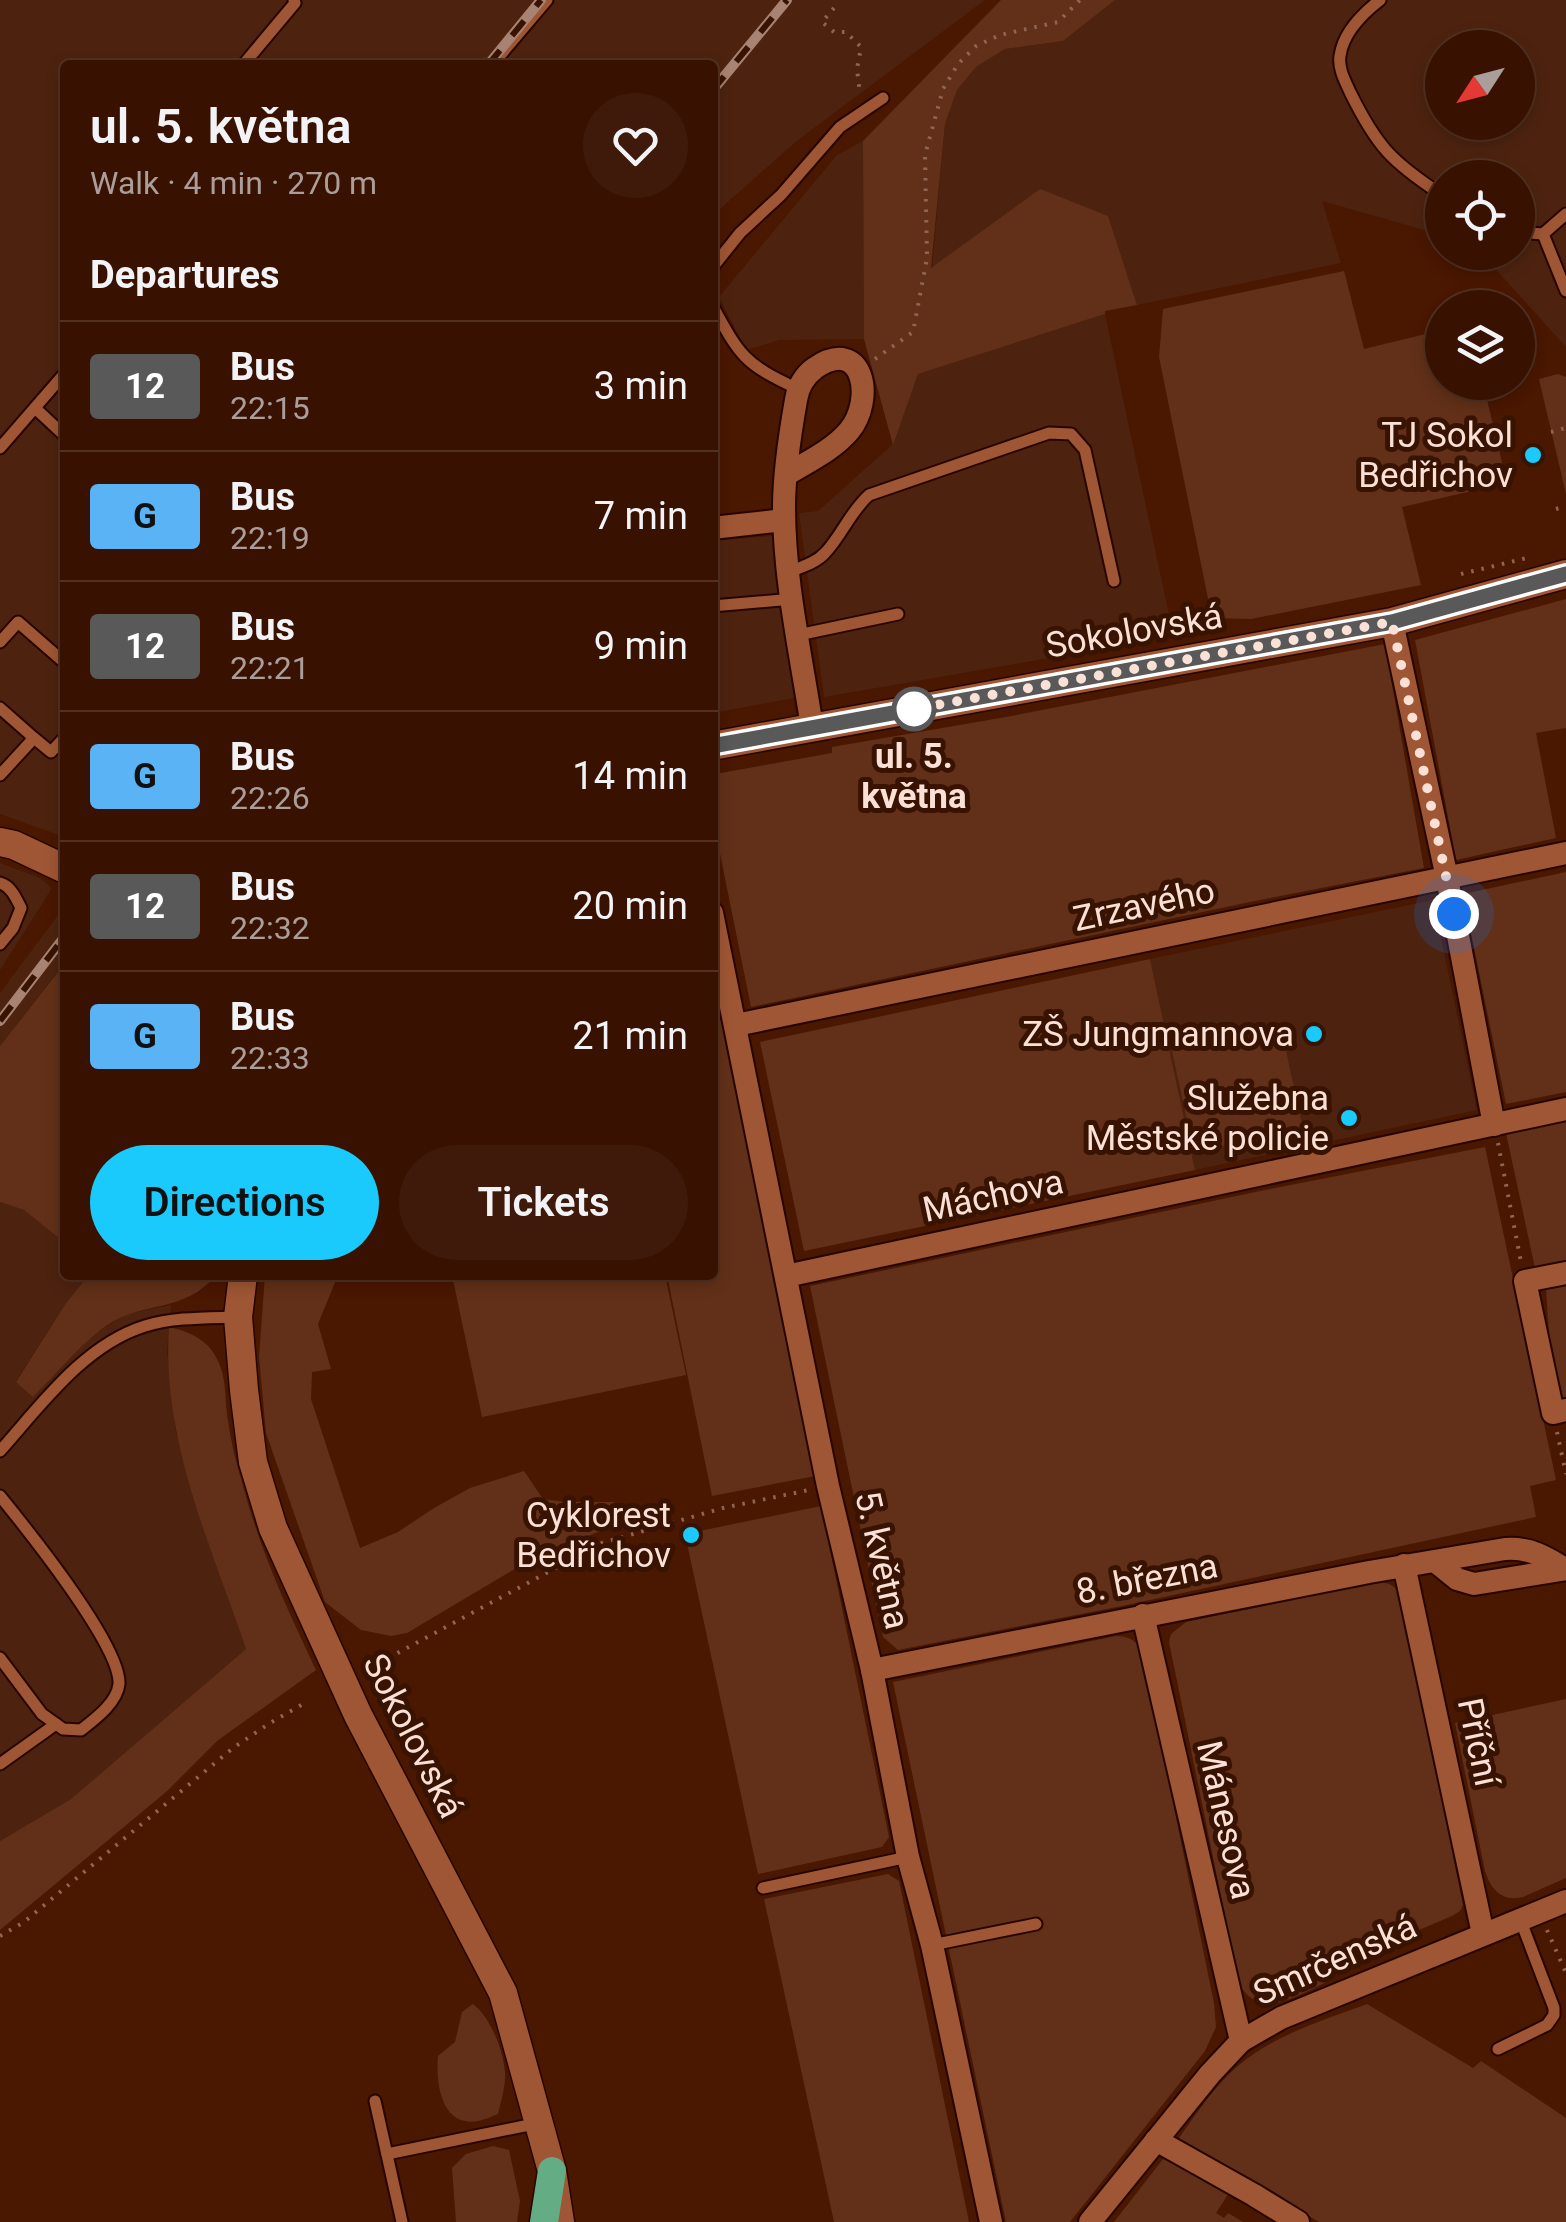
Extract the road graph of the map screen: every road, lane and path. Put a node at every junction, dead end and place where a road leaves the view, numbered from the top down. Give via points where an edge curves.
1 (294, 0) edge
2 (546, 0) edge
3 (1080, 0) edge
4 (1380, 0) edge
5 (834, 8) dead end
6 (247, 60) edge
7 (496, 60) edge
8 (883, 98) dead end
9 (840, 128) junction
10 (1425, 183) edge
11 (1566, 214) edge
12 (1535, 233) edge
13 (1543, 234) junction
14 (718, 260) edge
15 (1566, 291) edge
16 (718, 316) edge
17 (859, 371) junction
18 (60, 379) edge
19 (798, 388) junction
20 (35, 408) junction
21 (1566, 428) edge
22 (60, 431) edge
23 (1551, 432) dead end
24 (0, 448) edge
25 (786, 475) junction
26 (1566, 506) edge
27 (1556, 509) dead end
28 (784, 520) junction
29 (718, 527) edge
30 (1531, 557) dead end
31 (789, 572) junction
32 (1461, 574) dead end
33 (1566, 574) edge
34 (1114, 581) dead end
35 (793, 599) junction
36 (718, 606) edge
37 (898, 614) dead end
38 (1392, 622) junction
39 (798, 634) junction
40 (0, 642) edge
41 (60, 659) edge
42 (0, 708) edge
43 (812, 727) junction
44 (34, 738) junction
45 (60, 743) edge
46 (718, 745) edge
47 (0, 775) edge
48 (7, 843) edge
49 (1566, 854) edge
50 (60, 867) edge
51 (1447, 878) junction
52 (0, 883) edge
53 (718, 940) edge
54 (0, 944) edge
55 (736, 1024) junction
56 (1566, 1109) edge
57 (1494, 1125) junction
58 (1566, 1272) edge
59 (786, 1276) junction
60 (242, 1280) edge
61 (1525, 1281) junction
62 (238, 1317) junction
63 (1559, 1411) edge
64 (0, 1450) edge
65 (1566, 1474) edge
66 (828, 1486) junction
67 (0, 1496) edge
68 (1404, 1565) junction
69 (1566, 1569) edge
70 (1143, 1615) junction
71 (0, 1658) edge
72 (379, 1663) dead end
73 (872, 1670) junction
74 (308, 1701) dead end
75 (56, 1724) junction
76 (0, 1764) edge
77 (908, 1857) junction
78 (763, 1888) dead end
79 (1566, 1901) edge
80 (1530, 1916) junction
81 (1036, 1924) dead end
82 (1483, 1934) junction
83 (0, 1936) edge
84 (932, 1945) junction
85 (1566, 1973) edge
86 (1240, 2041) junction
87 (1498, 2049) dead end
88 (375, 2101) dead end
89 (539, 2124) junction
90 (1156, 2140) junction
91 (387, 2154) junction
92 (552, 2170) junction
93 (402, 2222) edge
94 (544, 2222) edge
95 (560, 2222) edge
96 (991, 2222) edge
97 (1090, 2222) edge
98 (1298, 2222) edge

1 - 6 lane
2 - 7 lane
3 - 17 path via 1058,22 976,46 942,89 925,155 927,258 912,332
4 - 10 lane via 1344,39 1338,60 1374,137
5 - 9 path via 822,22 861,48 860,97
8 - 9 lane
9 - 14 lane
11 - 13 lane
12 - 13 lane
13 - 15 lane
16 - 19 lane via 744,358
17 - 19 street via 845,360 829,360
17 - 25 street via 864,398 851,429
18 - 20 lane
19 - 25 street
20 - 22 lane
20 - 24 lane
21 - 23 path
25 - 28 street
26 - 27 path
28 - 29 street
28 - 31 street
30 - 32 path
31 - 34 lane via 824,555 869,495 1049,433 1070,434 1085,450
31 - 35 street
33 - 38 street, Sokolovská
35 - 36 lane
35 - 39 street
37 - 39 lane
38 - 43 street, Sokolovská
38 - 51 street
39 - 43 street
40 - 41 lane via 18,622
42 - 44 lane
43 - 46 street, Sokolovská
44 - 45 lane via 52,752
44 - 47 lane
48 - 50 street
49 - 51 street, Zrzavého
51 - 55 street, Zrzavého
51 - 57 street
52 - 54 lane via 20,908
53 - 55 street, 5. května
55 - 59 street, 5. května
56 - 57 street, Máchova
57 - 59 street, Máchova
57 - 61 path
58 - 61 street
59 - 66 street, 5. května
60 - 62 street, Sokolovská
61 - 63 street
62 - 64 lane via 176,1319 113,1340 56,1388
62 - 89 street, Sokolovská via 252,1462 273,1528 358,1715 504,1993
63 - 65 path
66 - 72 path via 602,1543
66 - 73 street, 5. května
67 - 75 lane via 89,1614 114,1662 119,1685 105,1712 81,1730
68 - 69 street, 8. března via 1436,1562 1474,1584
68 - 70 street, 8. března
68 - 82 street, Příční
70 - 73 street, 8. března
70 - 86 street, Mánesova
71 - 75 lane
73 - 77 street, 5. května
74 - 83 path via 234,1748
75 - 76 lane
77 - 78 lane
77 - 84 street, 5. května
79 - 80 street, Smrčenská
80 - 82 street, Smrčenská
80 - 85 path
80 - 87 lane via 1554,2015
81 - 84 lane
82 - 86 street, Smrčenská
84 - 96 street, 5. května
86 - 90 street, Smrčenská
88 - 91 lane
89 - 91 lane
89 - 92 street, Sokolovská
90 - 97 street, Smrčenská
90 - 98 street
91 - 93 lane
92 - 94 highway
92 - 95 street, Sokolovská

